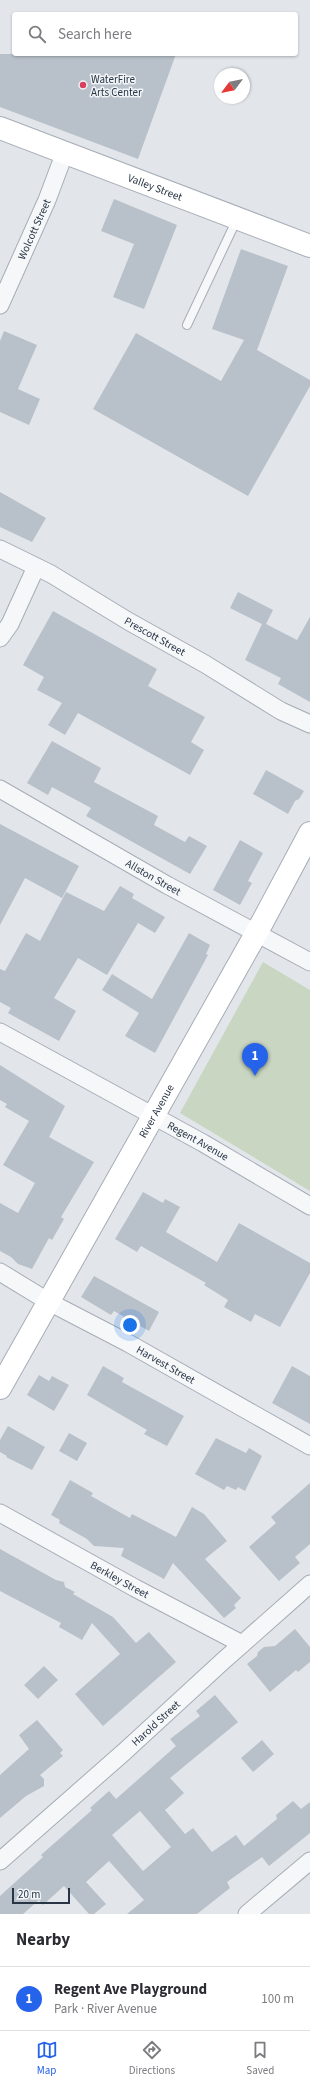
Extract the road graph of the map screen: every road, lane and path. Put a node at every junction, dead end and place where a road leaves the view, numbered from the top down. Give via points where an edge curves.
1 (0, 128) edge
2 (65, 152) junction
3 (238, 218) junction
4 (310, 246) edge
5 (0, 306) edge
6 (187, 325) dead end
7 (0, 549) edge
8 (36, 567) junction
9 (0, 638) edge
10 (310, 724) edge
11 (0, 789) edge
12 (310, 832) edge
13 (257, 932) junction
14 (310, 962) edge
15 (0, 1032) edge
16 (152, 1116) junction
17 (310, 1206) edge
18 (0, 1272) edge
19 (49, 1302) junction
20 (0, 1388) edge
21 (310, 1446) edge
22 (0, 1513) edge
23 (310, 1584) edge
24 (242, 1644) junction
25 (0, 1861) edge
26 (310, 1861) edge
27 (247, 1914) edge

1 - 2 street, Valley Street
2 - 3 street, Valley Street
2 - 5 street, Wolcott Street via 47,200
3 - 4 street, Valley Street
3 - 6 lane
7 - 8 street, Prescott Street
8 - 9 street via 10,624
8 - 10 street, Prescott Street via 282,711
11 - 13 street, Allston Street via 168,885
12 - 13 street, River Avenue
13 - 14 street, Allston Street
13 - 16 street, River Avenue
15 - 16 street, Regent Avenue
16 - 17 street, Regent Avenue
16 - 19 street, River Avenue
18 - 19 street, Harvest Street
19 - 20 street, River Avenue
19 - 21 street, Harvest Street via 128,1343
22 - 24 street, Berkley Street
23 - 24 street, Harold Street
24 - 25 street, Harold Street
26 - 27 street

